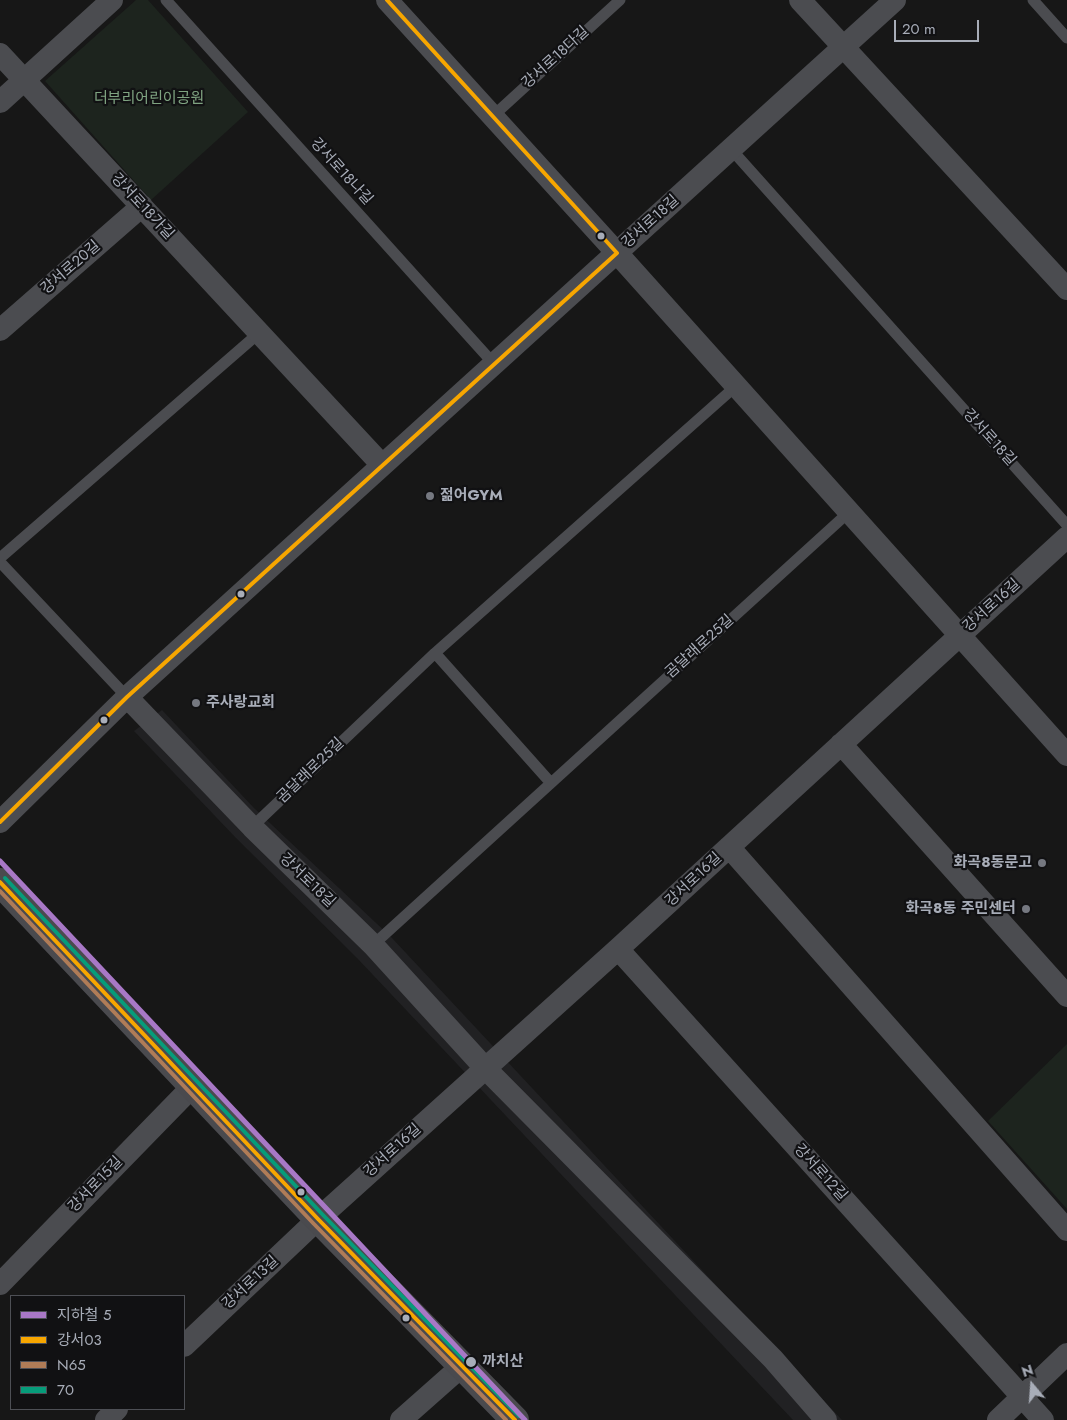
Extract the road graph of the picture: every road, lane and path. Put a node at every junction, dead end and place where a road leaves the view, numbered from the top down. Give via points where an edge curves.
1 (112, 0) edge
2 (166, 0) edge
3 (388, 0) edge
4 (620, 0) edge
5 (800, 0) edge
6 (895, 0) edge
7 (1033, 0) edge
8 (1067, 38) edge
9 (843, 48) junction
10 (0, 54) edge
11 (24, 80) junction
12 (0, 102) edge
13 (493, 116) junction
14 (731, 149) junction
15 (142, 206) junction
16 (617, 253) junction
17 (1067, 289) edge
18 (0, 330) edge
19 (259, 333) junction
20 (494, 364) junction
21 (736, 386) junction
22 (382, 466) junction
23 (849, 512) junction
24 (1067, 525) edge
25 (1067, 537) edge
26 (0, 560) edge
27 (960, 636) junction
28 (435, 653) junction
29 (127, 697) junction
30 (841, 744) junction
31 (1067, 755) edge
32 (550, 782) junction
33 (4, 808) edge
34 (252, 827) junction
35 (729, 847) junction
36 (0, 882) edge
37 (373, 945) junction
38 (618, 949) junction
39 (1067, 996) edge
40 (485, 1068) junction
41 (192, 1087) junction
42 (318, 1219) junction
43 (1067, 1230) edge
44 (0, 1284) edge
45 (185, 1345) edge
46 (1067, 1354) edge
47 (462, 1366) junction
48 (1022, 1397) junction
49 (117, 1410) edge
50 (106, 1420) edge
51 (401, 1420) edge
52 (515, 1420) edge
53 (826, 1420) edge
54 (998, 1420) edge
55 (1042, 1420) edge

1 - 11 street
2 - 20 lane, 강서로18나길
3 - 13 street
4 - 13 lane, 강서로18다길
5 - 9 street
6 - 9 street, 강서로18길
7 - 8 lane
9 - 14 street, 강서로18길
9 - 17 street
10 - 11 street, 강서로18가길
11 - 12 street
11 - 15 street, 강서로18가길
13 - 16 street
14 - 16 street, 강서로18길
14 - 24 lane, 강서로18길
15 - 18 street, 강서로20길
15 - 19 street, 강서로18가길
16 - 20 street, 강서로18길
16 - 21 street
19 - 22 street, 강서로18가길
19 - 26 lane
20 - 22 street, 강서로18길
21 - 23 street
21 - 28 lane, 곰달래로25길
22 - 29 street, 강서로18길
23 - 27 street
23 - 32 lane, 곰달래로25길
25 - 27 street, 강서로16길
26 - 29 lane, 강서로18길
27 - 30 street, 강서로16길
27 - 31 street
28 - 32 lane
28 - 34 lane, 곰달래로25길
29 - 33 street, 강서로18길
29 - 34 street, 강서로18길
30 - 35 street, 강서로16길
30 - 39 street
32 - 37 lane, 곰달래로25길
34 - 37 street, 강서로18길
35 - 38 street, 강서로16길
35 - 43 street
36 - 41 main road
37 - 40 street, 강서로18길
38 - 40 street, 강서로16길
38 - 48 street, 강서로12길
40 - 42 street, 강서로16길
40 - 53 street via 773,1359
41 - 42 main road
41 - 44 street, 강서로15길
42 - 45 street, 강서로13길
42 - 47 main road
46 - 48 street
47 - 51 street
47 - 52 main road
48 - 54 street
48 - 55 street, 강서로12길
49 - 50 street

